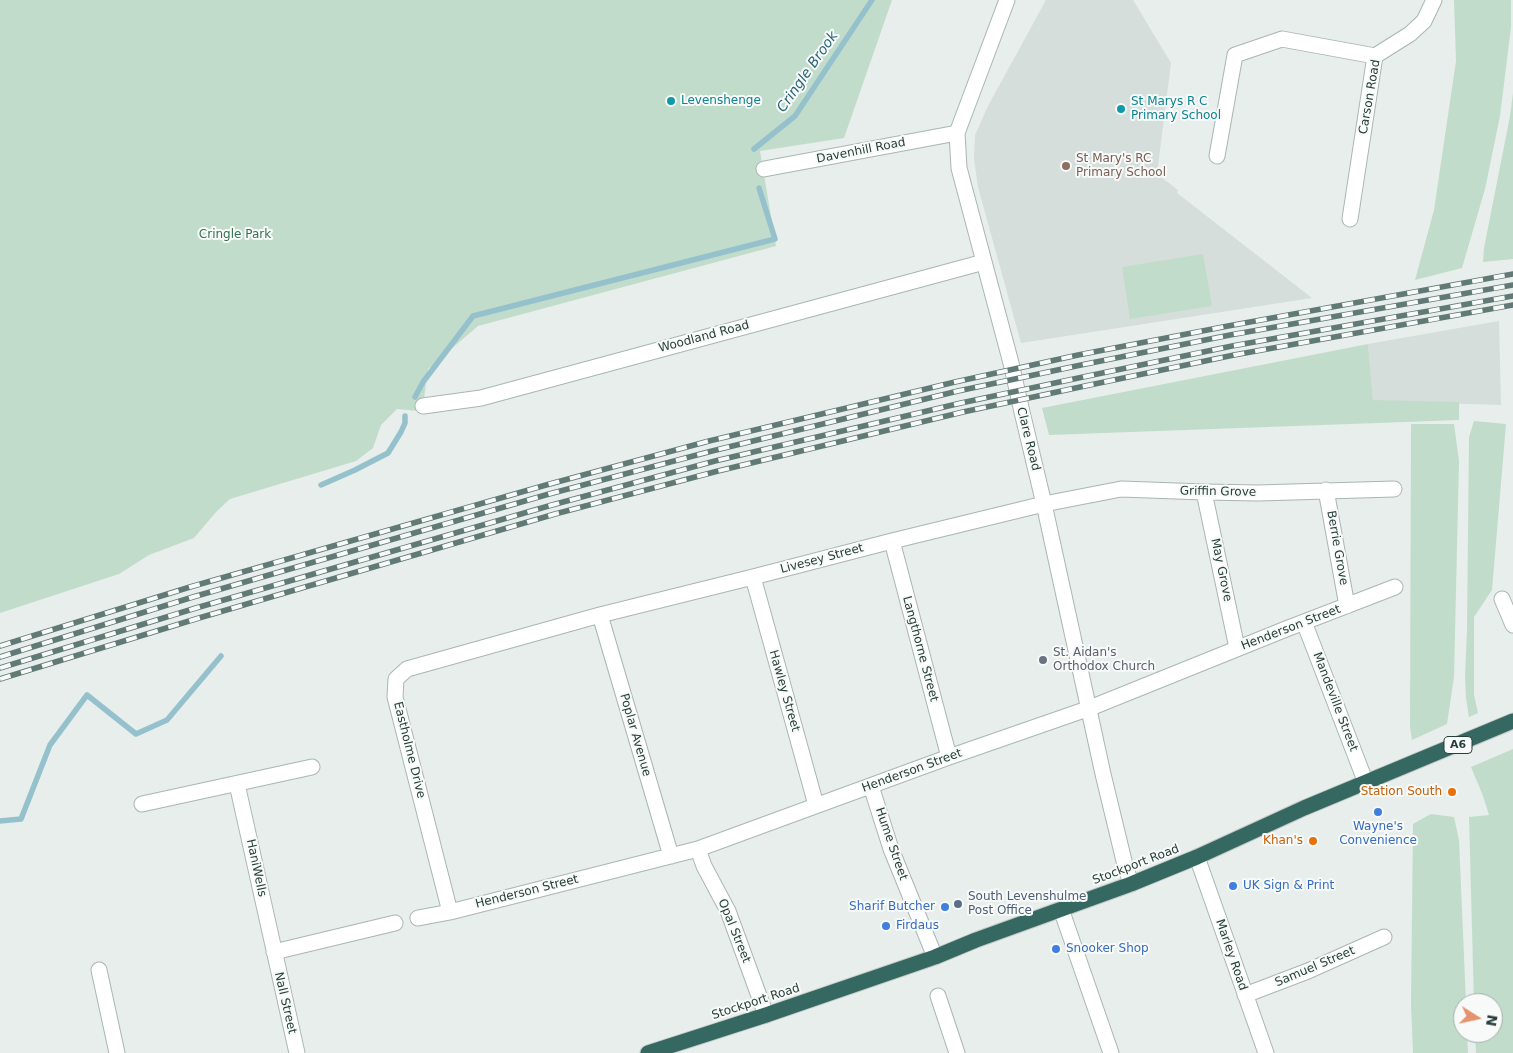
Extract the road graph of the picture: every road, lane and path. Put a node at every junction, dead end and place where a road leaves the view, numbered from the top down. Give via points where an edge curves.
1 (1007, 0) edge
2 (1434, 0) edge
3 (1375, 56) junction
4 (957, 133) junction
5 (1218, 156) dead end
6 (764, 169) dead end
7 (1350, 219) dead end
8 (984, 262) junction
9 (423, 406) dead end
10 (1394, 489) dead end
11 (1326, 490) junction
12 (1204, 492) junction
13 (1044, 504) junction
14 (892, 541) junction
15 (753, 577) junction
16 (1395, 587) dead end
17 (1502, 599) dead end
18 (1347, 606) junction
19 (600, 615) junction
20 (1304, 622) junction
21 (1513, 626) edge
22 (1237, 648) junction
23 (1090, 708) junction
24 (1506, 724) edge
25 (948, 757) junction
26 (312, 767) dead end
27 (1366, 783) junction
28 (237, 784) junction
29 (871, 786) junction
30 (142, 804) dead end
31 (816, 806) junction
32 (698, 849) junction
33 (671, 856) junction
34 (1198, 857) junction
35 (1131, 884) junction
36 (1061, 909) junction
37 (450, 912) junction
38 (418, 918) dead end
39 (396, 923) dead end
40 (1384, 937) dead end
41 (274, 952) junction
42 (934, 957) junction
43 (99, 970) dead end
44 (1245, 995) junction
45 (938, 996) dead end
46 (766, 1016) junction
47 (117, 1053) edge
48 (297, 1053) edge
49 (648, 1053) edge
50 (957, 1053) edge
51 (1111, 1053) edge
52 (1266, 1053) edge

1 - 4 street, Clare Road
2 - 3 street, Carson Road via 1424,21
3 - 5 street via 1282,39 1235,55
3 - 7 street, Carson Road
4 - 6 street, Davenhill Road
4 - 8 street, Clare Road via 959,168
8 - 9 street, Woodland Road via 482,398
8 - 13 street, Clare Road
10 - 11 street, Griffin Grove
11 - 12 street, Griffin Grove
11 - 18 street, Berrie Grove
12 - 13 street, Griffin Grove via 1121,490
12 - 22 street, May Grove
13 - 14 street, Livesey Street
13 - 23 street, Clare Road
14 - 15 street, Livesey Street
14 - 25 street, Langthorne Street
15 - 19 street, Livesey Street
15 - 31 street, Hawley Street
16 - 18 street, Henderson Street
17 - 21 street
18 - 20 street, Henderson Street
19 - 33 street, Poplar Avenue
19 - 37 street, Eastholme Drive via 408,669 396,679 395,696
20 - 22 street, Henderson Street
20 - 27 street, Mandeville Street
22 - 23 street, Henderson Street
23 - 25 street, Henderson Street
23 - 35 street, Clare Road
24 - 27 highway, Stockport Road / A6
25 - 29 street, Henderson Street
26 - 28 street
27 - 34 highway, Stockport Road / A6
28 - 30 street
28 - 41 street, HaniWells
29 - 31 street, Henderson Street
29 - 42 street, Hume Street via 891,849
31 - 32 street, Henderson Street
32 - 33 street, Henderson Street
32 - 46 street, Opal Street via 728,911
33 - 37 street, Henderson Street
34 - 35 highway, Stockport Road / A6
34 - 44 street, Marley Road
35 - 36 highway, Stockport Road / A6
36 - 42 highway, Stockport Road / A6
36 - 51 street
37 - 38 street, Henderson Street
39 - 41 street
40 - 44 street, Samuel Street
41 - 48 street, Nall Street
42 - 46 highway, Stockport Road / A6
43 - 47 street
44 - 52 street, Marley Road
45 - 50 street
46 - 49 highway, Stockport Road / A6

